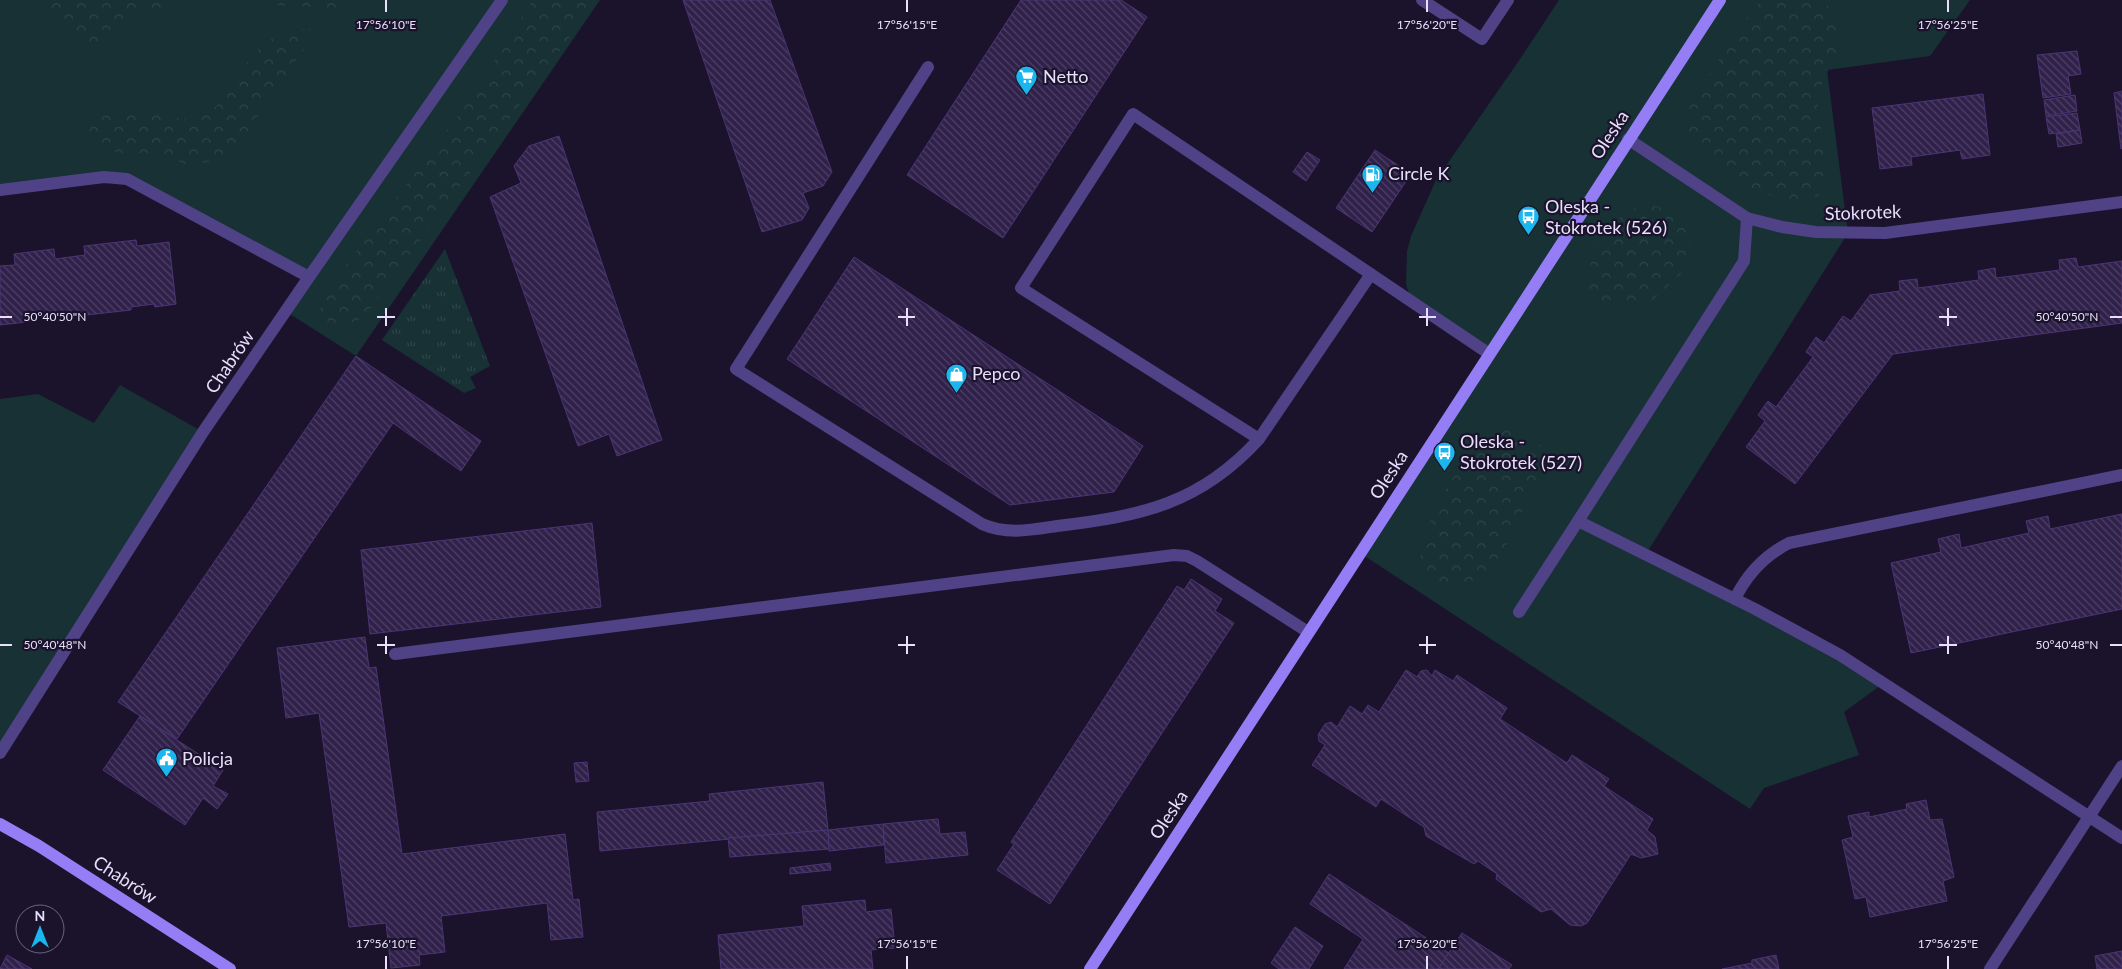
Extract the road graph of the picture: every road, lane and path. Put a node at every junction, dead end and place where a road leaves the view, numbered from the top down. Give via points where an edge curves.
1 (502, 0) edge
2 (1422, 0) edge
3 (1508, 0) edge
4 (1720, 0) edge
5 (928, 67) dead end
6 (1628, 139) junction
7 (0, 190) edge
8 (2122, 202) edge
9 (1747, 218) junction
10 (1371, 274) junction
11 (308, 277) junction
12 (1488, 353) junction
13 (1259, 440) junction
14 (2122, 475) edge
15 (1578, 521) junction
16 (1736, 599) junction
17 (1519, 612) dead end
18 (1308, 632) junction
19 (395, 654) dead end
20 (0, 753) edge
21 (2122, 766) edge
22 (2090, 817) junction
23 (0, 824) edge
24 (2122, 838) edge
25 (230, 969) edge
26 (1090, 969) edge
27 (1990, 969) edge

1 - 11 street, Chabrów
2 - 3 street via 1482,39
4 - 6 main road, Oleska
5 - 13 street via 736,369 996,530 1016,532 1106,520 1164,505 1217,478
6 - 9 street, Stokrotek
6 - 12 main road, Oleska
7 - 11 street via 104,177 127,179
8 - 9 street, Stokrotek via 1885,233 1816,232
9 - 15 street via 1744,261
10 - 12 street
10 - 13 street
10 - 13 street via 1133,114 1021,288
11 - 20 street, Chabrów via 203,432
12 - 18 main road, Oleska
14 - 16 street via 1790,543 1769,553 1742,586
15 - 16 street
15 - 17 street
16 - 22 street via 1840,656
18 - 19 street via 1197,561 1174,554
18 - 26 main road, Oleska
21 - 22 street
22 - 24 street
22 - 27 street
23 - 25 main road, Chabrów

